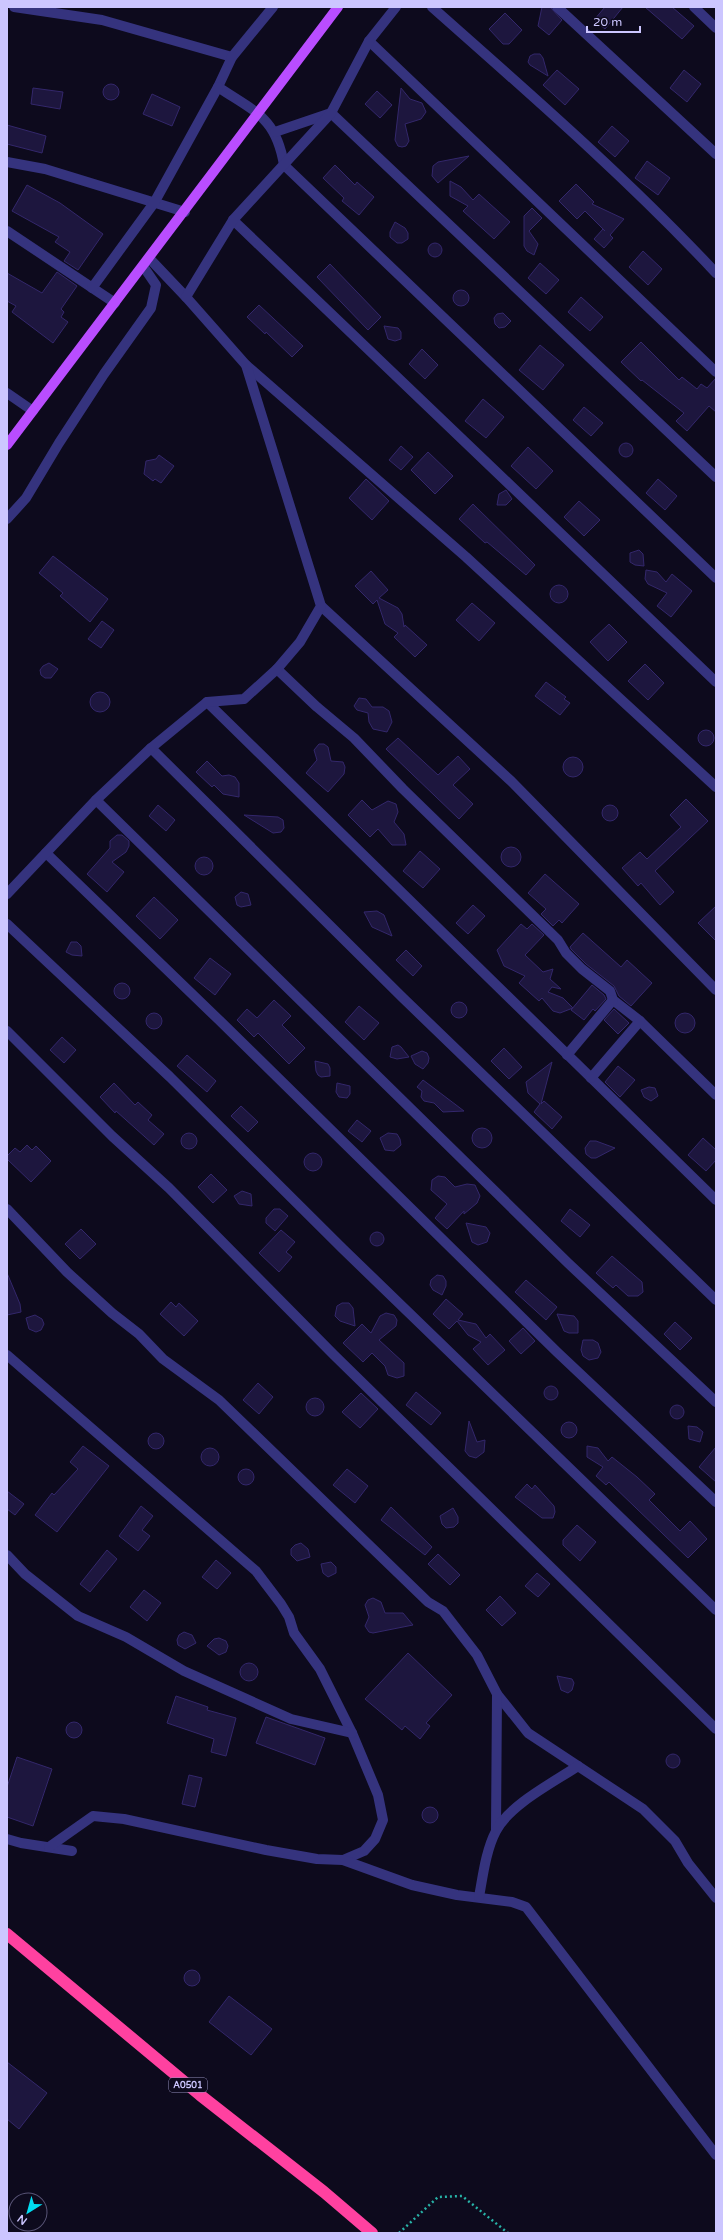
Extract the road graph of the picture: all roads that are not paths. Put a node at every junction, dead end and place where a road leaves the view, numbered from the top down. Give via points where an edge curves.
1 (14, 7) edge
2 (273, 7) edge
3 (338, 7) edge
4 (396, 7) edge
5 (432, 7) edge
6 (557, 7) edge
7 (694, 7) edge
8 (716, 28) edge
9 (369, 41) junction
10 (232, 57) junction
11 (218, 88) junction
12 (260, 113) junction
13 (332, 113) junction
14 (275, 132) junction
15 (716, 154) edge
16 (7, 162) edge
17 (284, 165) junction
18 (154, 203) junction
19 (185, 212) junction
20 (233, 220) junction
21 (7, 231) edge
22 (146, 262) junction
23 (716, 273) edge
24 (92, 288) junction
25 (186, 297) junction
26 (115, 303) junction
27 (246, 365) junction
28 (716, 372) edge
29 (7, 393) edge
30 (33, 412) junction
31 (7, 445) edge
32 (716, 477) edge
33 (7, 519) edge
34 (716, 578) edge
35 (322, 606) junction
36 (277, 669) junction
37 (716, 682) edge
38 (207, 702) junction
39 (151, 748) junction
40 (716, 786) edge
41 (96, 800) junction
42 (46, 854) junction
43 (7, 894) edge
44 (7, 924) edge
45 (716, 990) edge
46 (613, 1000) junction
47 (640, 1021) junction
48 (7, 1030) edge
49 (567, 1055) junction
50 (591, 1078) junction
51 (716, 1095) edge
52 (716, 1200) edge
53 (7, 1209) edge
54 (716, 1300) edge
55 (7, 1355) edge
56 (716, 1402) edge
57 (716, 1502) edge
58 (7, 1555) edge
59 (716, 1610) edge
60 (497, 1694) junction
61 (716, 1729) edge
62 (352, 1733) junction
63 (578, 1766) junction
64 (496, 1830) junction
65 (7, 1839) edge
66 (49, 1847) junction
67 (72, 1851) dead end
68 (343, 1860) junction
69 (479, 1897) junction
70 (716, 1898) edge
71 (7, 1934) edge
72 (716, 2155) edge
73 (372, 2233) edge

1 - 10 street via 102,20
2 - 10 street
3 - 12 main road
4 - 9 street
5 - 23 street via 589,146 680,234
6 - 15 street
7 - 8 street
9 - 13 street
9 - 28 street
10 - 11 street
11 - 12 street
11 - 18 street
12 - 14 street
12 - 19 main road
13 - 14 street
13 - 17 street
13 - 32 street
14 - 17 street
16 - 18 street via 45,169
17 - 20 street
17 - 34 street
18 - 19 street
18 - 24 street
19 - 22 main road
20 - 25 street
20 - 37 street
21 - 24 street
22 - 25 street
22 - 26 main road
22 - 33 street via 156,285 152,308 92,393 26,498
24 - 26 street
25 - 27 street
26 - 30 main road
27 - 35 street
27 - 40 street via 455,547
29 - 30 street
30 - 31 main road
35 - 36 street via 300,642
35 - 45 street via 511,781
36 - 38 street via 244,699
36 - 46 street via 354,738 558,940 566,953 582,969 610,991
38 - 39 street
38 - 49 street
39 - 41 street
39 - 54 street via 404,998
41 - 42 street
41 - 56 street via 562,1258
42 - 43 street
42 - 57 street via 557,1352
44 - 59 street via 170,1077 343,1249
46 - 47 street
46 - 49 street
47 - 50 street
47 - 51 street
48 - 61 street
49 - 50 street
50 - 52 street
53 - 60 street via 67,1272 139,1334 163,1359 219,1400 428,1602 443,1611 477,1655
55 - 62 street via 256,1571 281,1604 294,1633 320,1669
58 - 62 street via 25,1574 78,1616 126,1637 184,1671 291,1719
60 - 63 street via 528,1733
60 - 64 street
62 - 68 street via 378,1795 383,1820 375,1839 364,1851
63 - 64 street via 513,1810
63 - 70 street via 643,1809 675,1841 688,1863
64 - 69 street
65 - 66 street via 21,1844
66 - 67 street
66 - 68 street via 93,1816 124,1819 318,1859
68 - 69 street via 412,1885 457,1896
69 - 72 street via 526,1907
71 - 73 highway, A0501 via 200,2095

